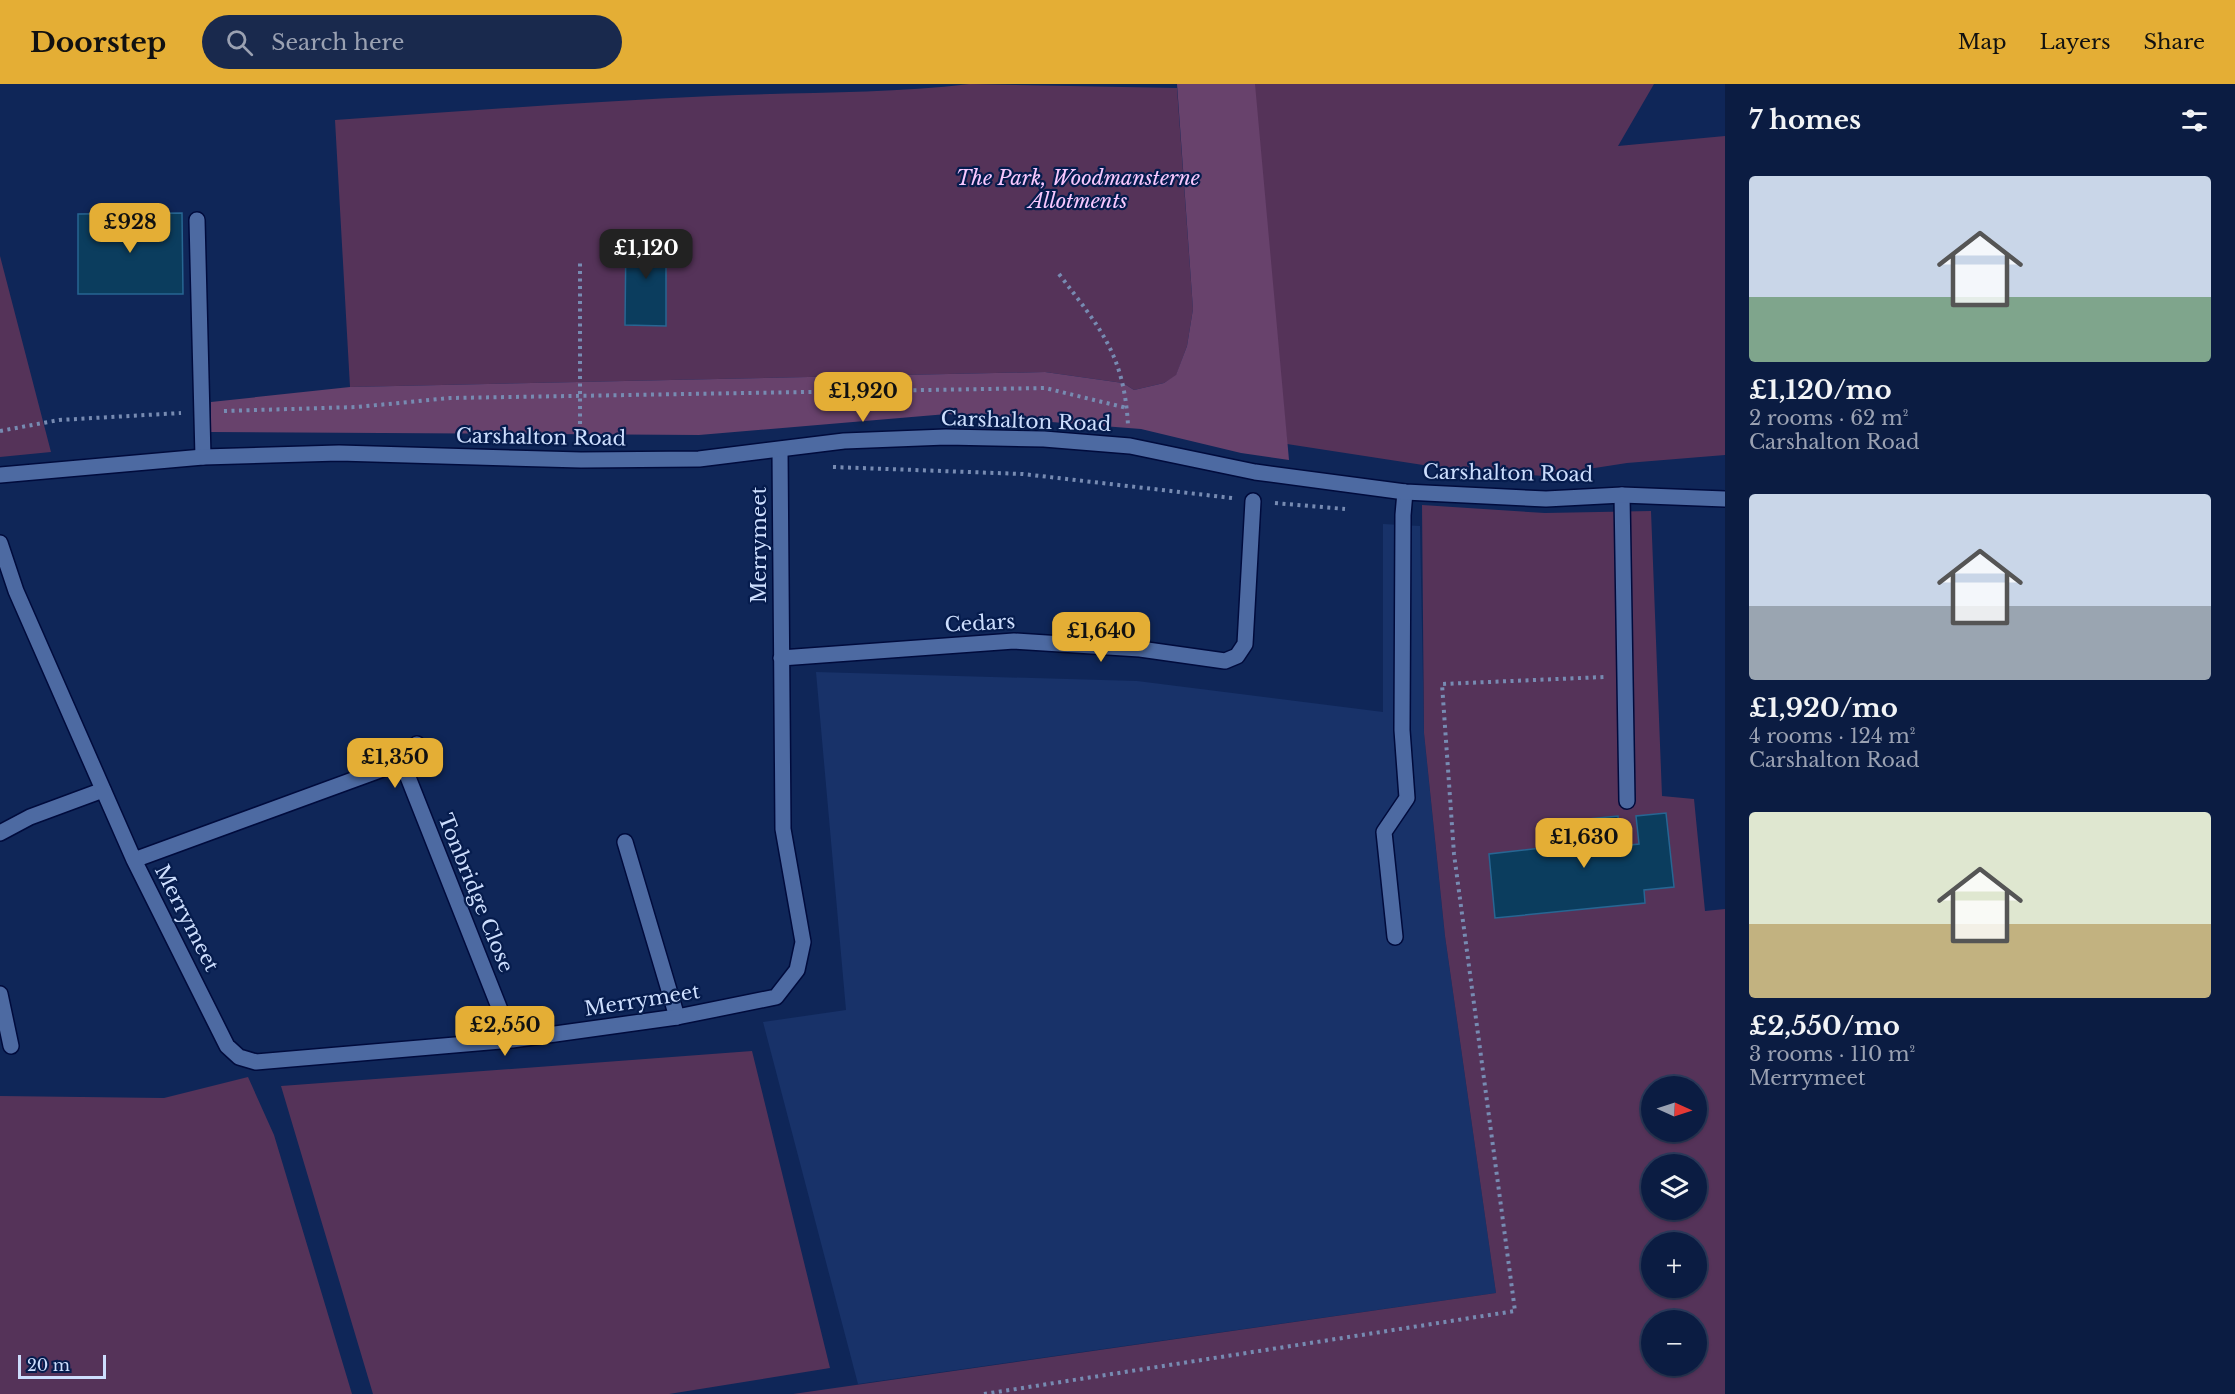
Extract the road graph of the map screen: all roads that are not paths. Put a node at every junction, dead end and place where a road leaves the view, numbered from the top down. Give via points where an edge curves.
1 (197, 220) dead end
2 (780, 450) junction
3 (203, 457) junction
4 (0, 475) edge
5 (1406, 492) junction
6 (1622, 495) junction
7 (1725, 499) edge
8 (1253, 501) road end
9 (0, 543) edge
10 (781, 657) junction
11 (417, 744) dead end
12 (402, 762) junction
13 (104, 790) junction
14 (1627, 801) dead end
15 (0, 834) edge
16 (625, 843) dead end
17 (134, 860) junction
18 (1395, 937) dead end
19 (0, 994) edge
20 (677, 1017) junction
21 (512, 1040) junction
22 (11, 1046) dead end

1 - 3 street
2 - 3 street, Carshalton Road via 699,459 339,453
2 - 5 street, Carshalton Road via 856,440 1044,439 1130,446 1255,472
2 - 10 street, Merrymeet
3 - 4 street, Carshalton Road
5 - 6 street, Carshalton Road via 1546,499
5 - 18 street via 1402,730 1407,798 1384,832
6 - 7 street, Carshalton Road
6 - 14 street
8 - 10 street, Cedars via 1245,644 1237,656 1225,661 1140,649 1014,641
9 - 13 street, Merrymeet via 16,591
10 - 20 street, Merrymeet via 783,829 803,942 797,970 776,997
11 - 12 street
12 - 17 street
12 - 21 street, Tonbridge Close
13 - 15 street via 30,817
13 - 17 street, Merrymeet
16 - 20 street
17 - 21 street, Merrymeet via 227,1046 239,1057 256,1062
19 - 22 street
20 - 21 street, Merrymeet

